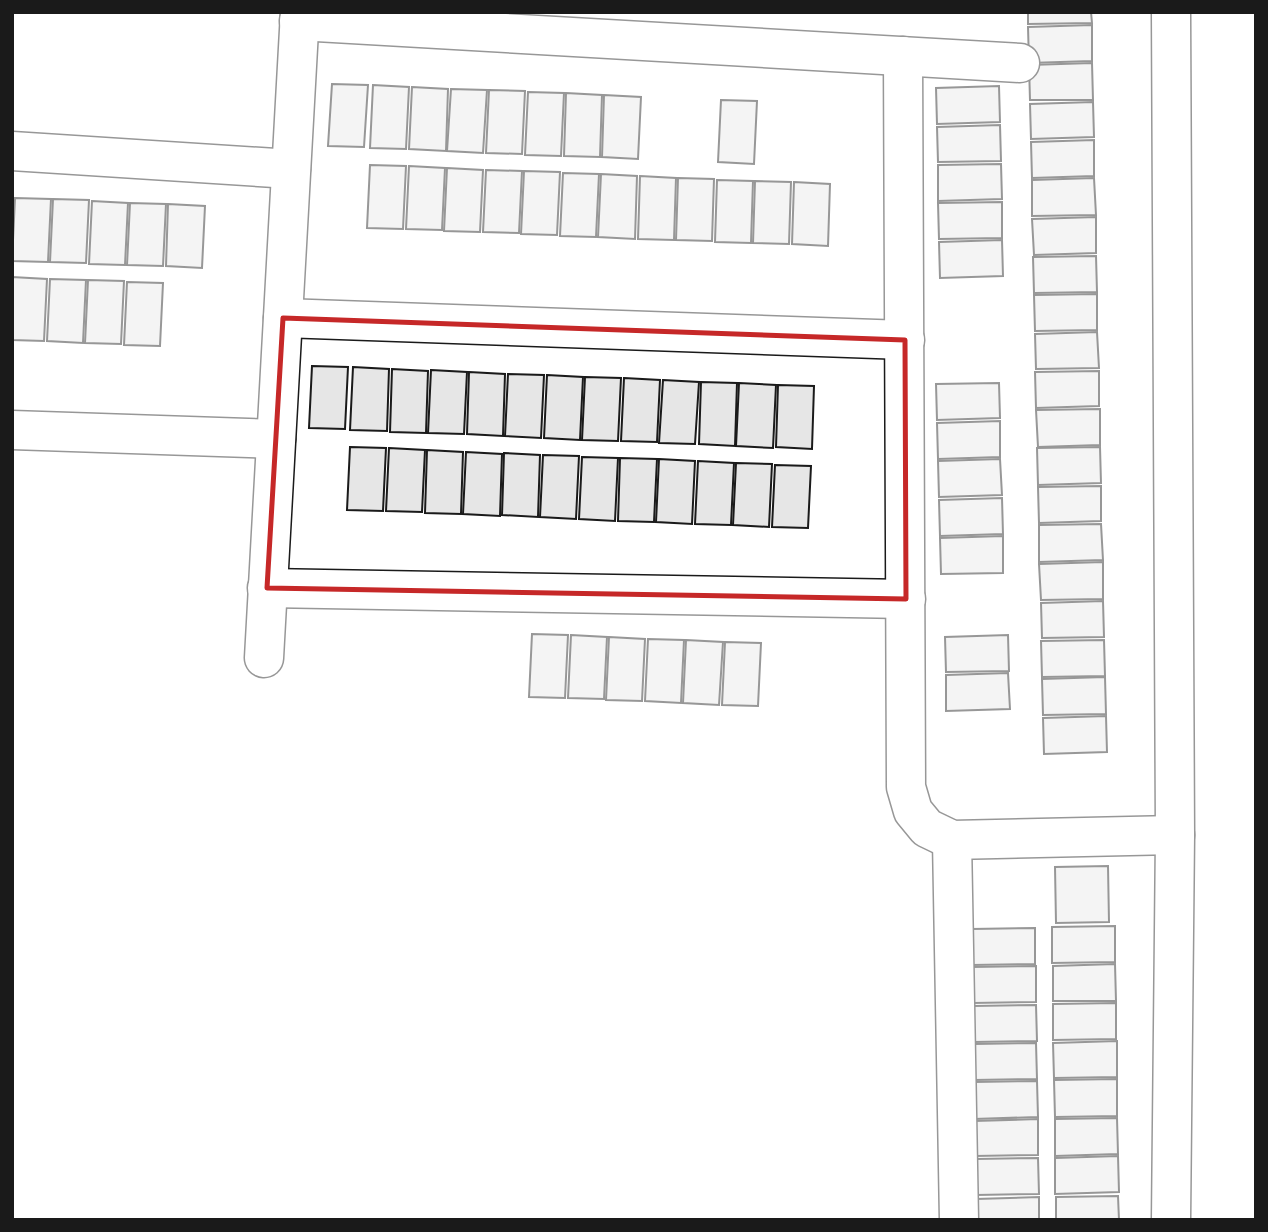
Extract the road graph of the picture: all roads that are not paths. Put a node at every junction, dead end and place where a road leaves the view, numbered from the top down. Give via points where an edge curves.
1 (1171, 12) edge
2 (300, 17) edge
3 (903, 56) junction
4 (1020, 63) dead end
5 (12, 151) edge
6 (291, 169) junction
7 (283, 318) junction
8 (905, 340) junction
9 (12, 430) edge
10 (276, 439) junction
11 (267, 588) junction
12 (906, 599) junction
13 (264, 658) dead end
14 (1175, 835) junction
15 (952, 840) junction
16 (959, 1220) edge
17 (1171, 1220) edge

1 - 14 street
2 - 3 street
2 - 6 street
3 - 4 street
3 - 8 street
5 - 6 street
6 - 7 street
7 - 8 street
7 - 10 street
8 - 12 street
9 - 10 street
10 - 11 street
11 - 12 street
11 - 13 street
12 - 15 street via 906,787 920,820
14 - 15 street
14 - 17 street
15 - 16 street

